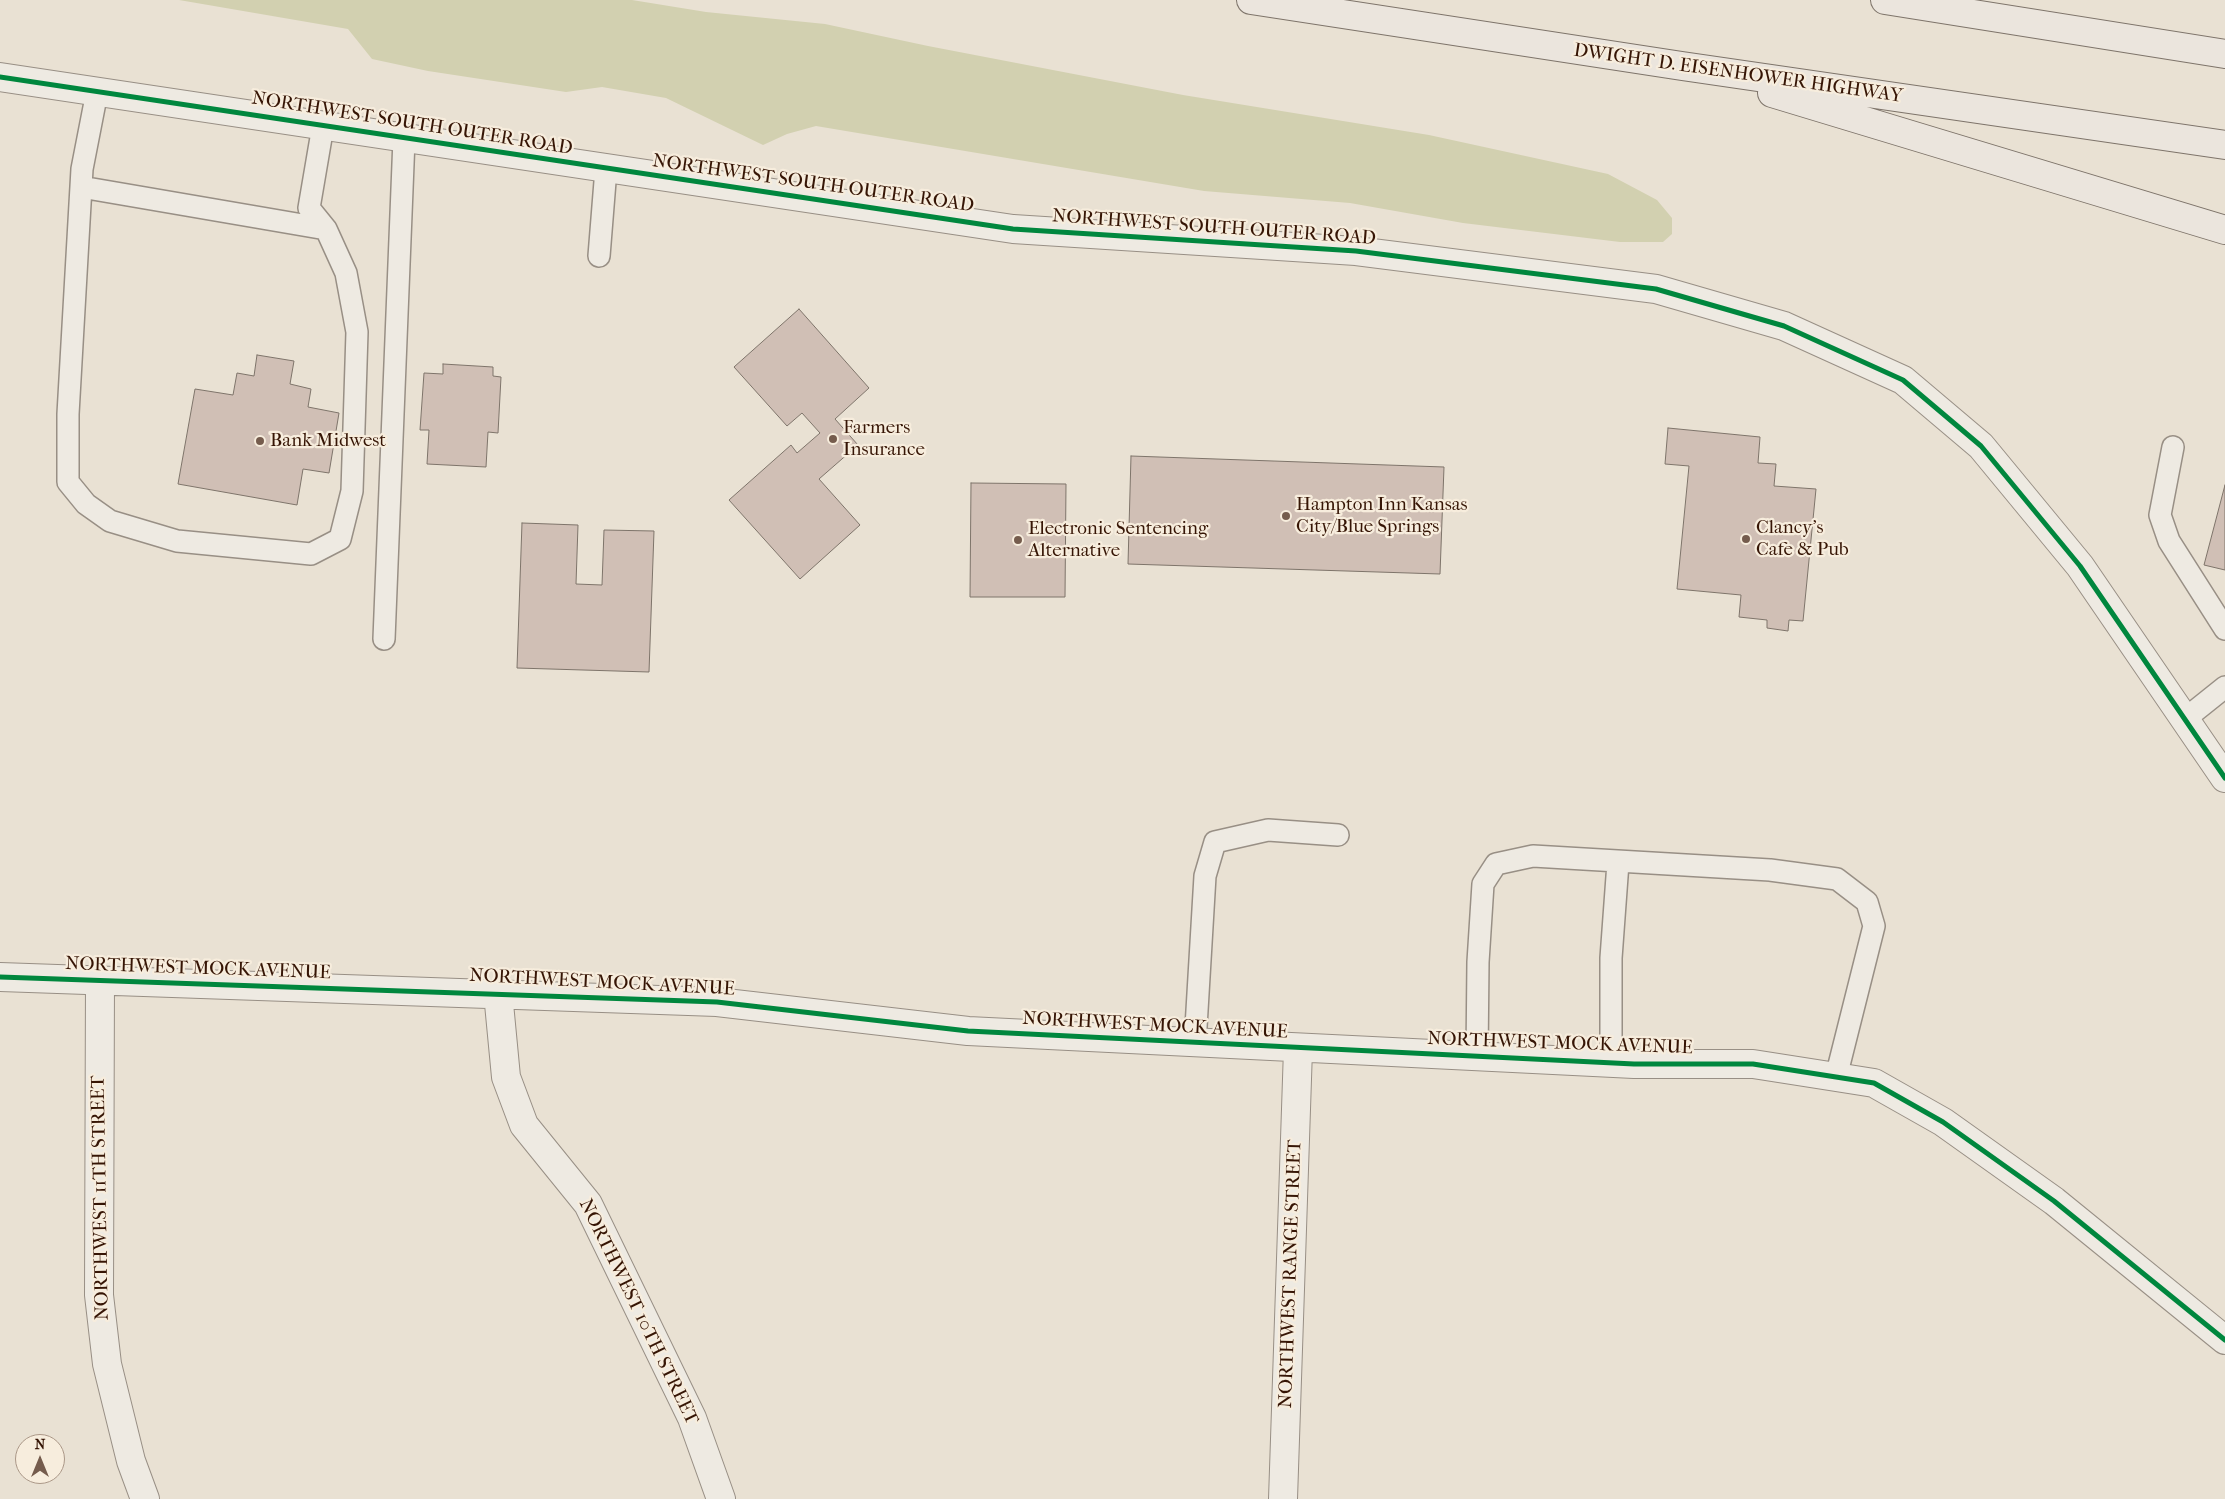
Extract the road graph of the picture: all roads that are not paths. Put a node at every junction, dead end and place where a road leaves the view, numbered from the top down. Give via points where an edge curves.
1 (1251, 0) edge
2 (1885, 0) edge
3 (2225, 54) edge
4 (1682, 66) junction
5 (0, 77) edge
6 (97, 92) junction
7 (323, 126) junction
8 (404, 139) junction
9 (2225, 145) edge
10 (606, 169) junction
11 (81, 187) junction
12 (326, 229) junction
13 (2225, 230) edge
14 (599, 256) dead end
15 (2172, 447) dead end
16 (2225, 628) edge
17 (384, 639) dead end
18 (2225, 687) edge
19 (2185, 719) junction
20 (2225, 778) edge
21 (1338, 835) dead end
22 (1618, 863) junction
23 (0, 977) edge
24 (100, 980) junction
25 (498, 994) junction
26 (1195, 1044) junction
27 (1298, 1049) junction
28 (1477, 1057) junction
29 (1611, 1062) junction
30 (1836, 1077) junction
31 (2225, 1340) edge
32 (145, 1499) edge
33 (721, 1499) edge
34 (1283, 1499) edge

1 - 4 highway, DWIGHT D. EISENHOWER HIGHWAY
2 - 3 highway
4 - 9 highway, DWIGHT D. EISENHOWER HIGHWAY
4 - 13 highway
5 - 6 street, NORTHWEST SOUTH OUTER ROAD
6 - 7 street, NORTHWEST SOUTH OUTER ROAD
6 - 11 lane
7 - 8 street, NORTHWEST SOUTH OUTER ROAD
7 - 12 lane via 309,208
8 - 10 street, NORTHWEST SOUTH OUTER ROAD
8 - 17 lane
10 - 14 lane
10 - 19 street, NORTHWEST SOUTH OUTER ROAD via 1013,229 1356,251 1616,283 1656,289 1784,326 1903,380 1982,446 2080,566
11 - 12 lane
11 - 12 lane via 68,414 68,482 86,504 110,521 177,541 311,554 340,539 352,491 357,332 346,273
15 - 16 lane via 2160,515 2169,541
18 - 19 lane
19 - 20 street, NORTHWEST SOUTH OUTER ROAD
21 - 26 lane via 1268,830 1215,842 1205,876
22 - 28 lane via 1533,856 1496,864 1483,884
22 - 29 lane via 1611,958
22 - 30 lane via 1770,870 1837,879 1867,902 1874,926
23 - 24 street, NORTHWEST MOCK AVENUE
24 - 25 street, NORTHWEST MOCK AVENUE
24 - 32 street, NORTHWEST 11TH STREET via 99,1296 106,1364 131,1461
25 - 26 street, NORTHWEST MOCK AVENUE via 718,1002 968,1031
25 - 33 street, NORTHWEST 10TH STREET via 506,1077 524,1125 588,1204 692,1418
26 - 27 street, NORTHWEST MOCK AVENUE
27 - 28 street, NORTHWEST MOCK AVENUE
27 - 34 street, NORTHWEST RANGE STREET
28 - 29 street, NORTHWEST MOCK AVENUE
29 - 30 street, NORTHWEST MOCK AVENUE via 1753,1064
30 - 31 street, NORTHWEST MOCK AVENUE via 1874,1083 1943,1122 2054,1201

